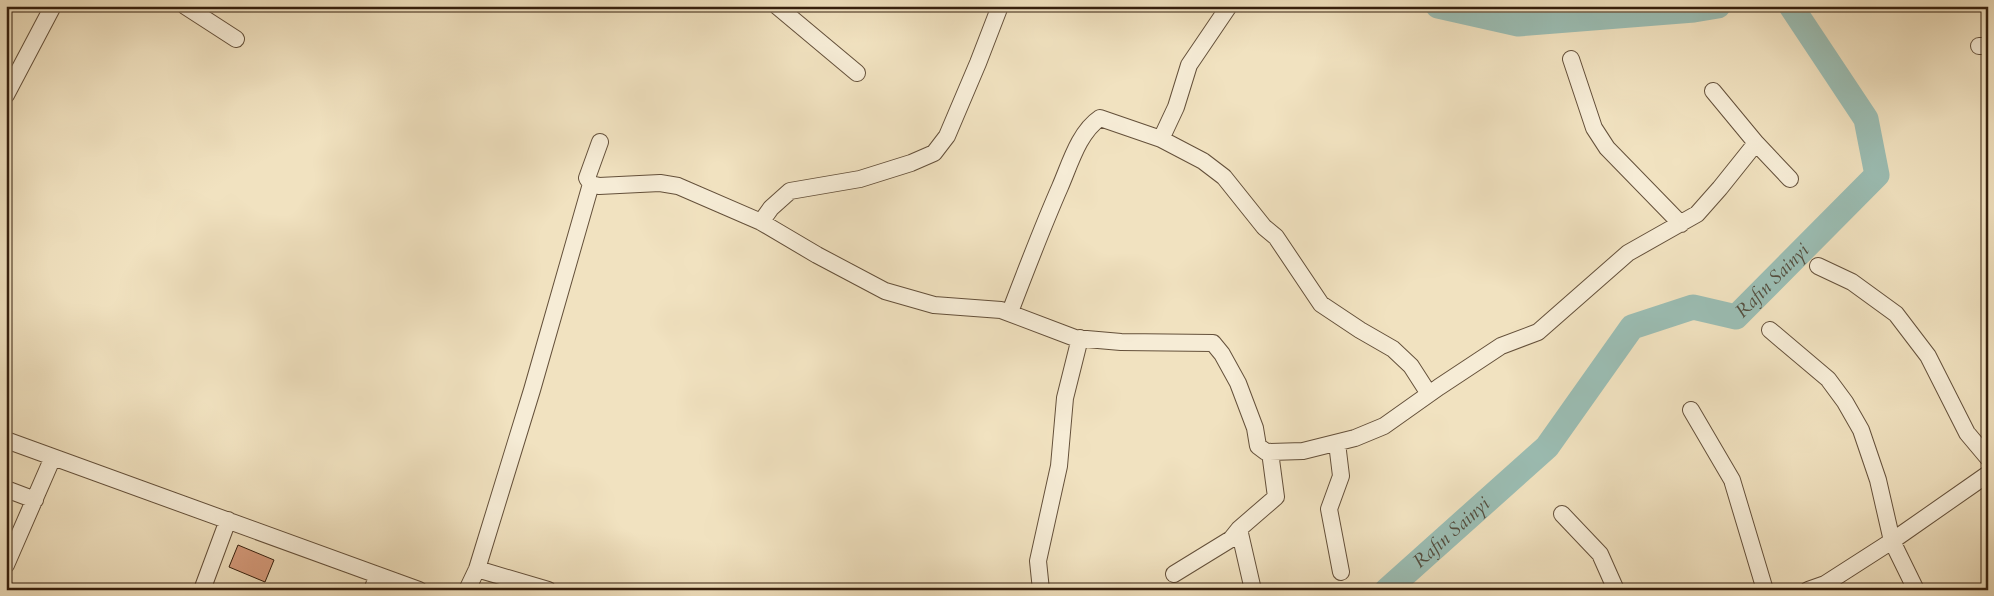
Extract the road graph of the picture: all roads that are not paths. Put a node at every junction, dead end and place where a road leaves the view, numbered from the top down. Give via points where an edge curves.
1 (53, 6) edge
2 (184, 6) edge
3 (777, 6) edge
4 (1000, 6) edge
5 (1229, 6) edge
6 (236, 40) dead end
7 (1571, 59) dead end
8 (857, 73) dead end
9 (1713, 90) dead end
10 (6, 95) edge
11 (1161, 139) junction
12 (600, 142) dead end
13 (1756, 143) junction
14 (1790, 179) dead end
15 (592, 184) junction
16 (761, 222) junction
17 (1681, 224) junction
18 (1818, 266) dead end
19 (1010, 312) junction
20 (1770, 330) dead end
21 (1080, 338) junction
22 (1429, 394) junction
23 (1691, 410) dead end
24 (6, 440) edge
25 (1337, 443) junction
26 (1270, 452) junction
27 (53, 457) junction
28 (1988, 458) edge
29 (1988, 474) edge
30 (6, 489) edge
31 (35, 500) junction
32 (1562, 514) dead end
33 (228, 520) junction
34 (1239, 529) junction
35 (1892, 542) junction
36 (6, 565) edge
37 (477, 569) junction
38 (1341, 572) dead end
39 (1174, 574) dead end
40 (375, 582) edge
41 (202, 590) edge
42 (419, 590) edge
43 (466, 590) edge
44 (548, 590) edge
45 (1041, 590) edge
46 (1253, 590) edge
47 (1616, 590) edge
48 (1765, 590) edge
49 (1808, 590) edge
50 (1916, 590) edge

1 - 10 street
2 - 6 street
3 - 8 street
4 - 16 street via 947,136 934,153 860,180 790,191
5 - 11 street via 1189,65 1176,107
7 - 17 street via 1594,128 1607,148
9 - 13 street
11 - 19 street via 1100,118 1093,123 1076,149
11 - 22 street via 1224,176 1264,227 1276,237 1320,304 1393,350 1411,366
12 - 15 street via 587,178
13 - 14 street
13 - 17 street via 1702,207
15 - 16 street via 660,183 678,186
15 - 37 street
16 - 19 street via 884,291 934,305
17 - 22 street via 1628,253 1538,332 1501,346
18 - 28 street via 1852,282 1896,314 1928,356 1967,432
19 - 21 street
20 - 35 street via 1828,379 1862,430 1878,480
21 - 26 street via 1213,343 1238,383 1255,428 1258,446
21 - 45 street via 1065,398 1059,466 1038,561
22 - 25 street via 1384,426
23 - 48 street via 1732,480
24 - 27 street
25 - 26 street via 1303,451
25 - 38 street via 1341,476 1329,509
26 - 34 street via 1276,497
27 - 31 street
27 - 33 street
29 - 35 street
30 - 31 street
31 - 36 street
32 - 47 street via 1600,554
33 - 40 street
33 - 41 street
34 - 39 street via 1232,539
34 - 46 street
35 - 49 street via 1825,584
35 - 50 street
37 - 43 street
37 - 44 street
40 - 42 street

